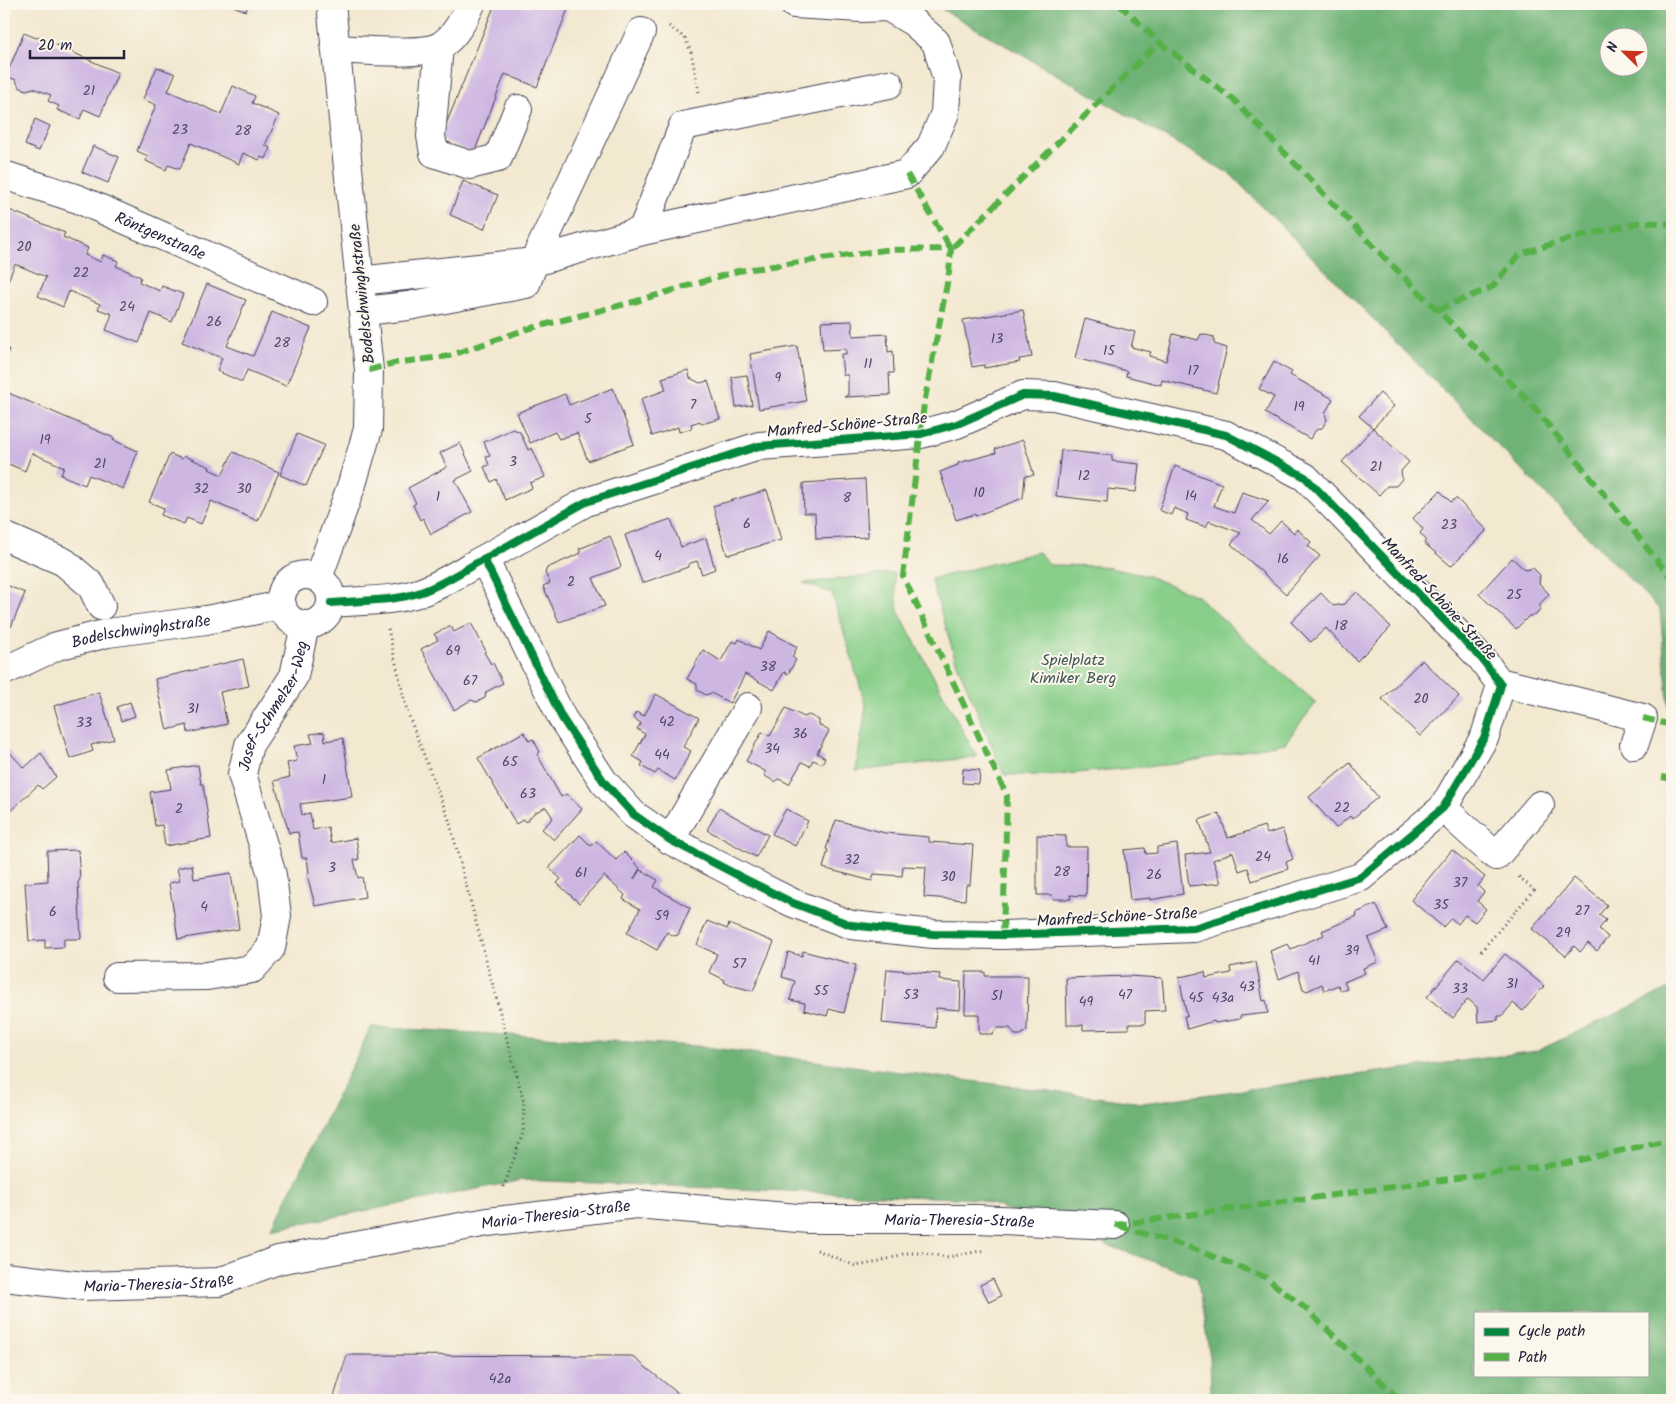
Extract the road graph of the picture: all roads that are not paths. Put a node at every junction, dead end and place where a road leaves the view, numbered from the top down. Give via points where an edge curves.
1 (331, 4) edge
2 (471, 4) edge
3 (794, 4) edge
4 (654, 28) road end
5 (439, 47) junction
6 (336, 49) junction
7 (889, 84) dead end
8 (518, 109) dead end
9 (4, 175) edge
10 (642, 231) junction
11 (534, 262) junction
12 (359, 281) junction
13 (313, 302) dead end
14 (365, 311) junction
15 (4, 536) edge
16 (484, 559) junction
17 (318, 578) junction
18 (331, 603) junction
19 (282, 605) junction
20 (101, 606) dead end
21 (305, 625) junction
22 (4, 671) edge
23 (1501, 685) junction
24 (748, 707) dead end
25 (1634, 745) dead end
26 (1540, 805) dead end
27 (1443, 808) junction
28 (670, 840) junction
29 (117, 977) dead end
30 (1115, 1225) dead end
31 (4, 1277) edge

1 - 6 street, Bodelschwinghstraße
2 - 5 street via 461,26
3 - 10 street via 888,7 914,22 936,42 947,79 945,113 931,146 906,174
4 - 11 street
5 - 6 street via 412,51
5 - 8 street via 431,136 434,153 470,165 498,158
6 - 12 street, Bodelschwinghstraße
7 - 10 street via 683,126
9 - 13 street, Röntgenstraße via 78,199
10 - 11 street
11 - 12 street
11 - 14 street via 526,284
12 - 14 street, Bodelschwinghstraße
14 - 17 street, Bodelschwinghstraße via 368,429
15 - 20 street via 64,562 91,585
16 - 18 street, Manfred-Schöne-Straße via 420,593 383,601 367,599
16 - 23 street, Manfred-Schöne-Straße via 586,502 759,446 921,434 957,424 1023,394 1054,396 1226,435 1305,477 1482,659
16 - 28 street, Manfred-Schöne-Straße via 562,718 604,782 633,814
17 - 18 street via 328,588
17 - 19 street via 300,576 291,580 285,587
18 - 21 street via 322,619
19 - 21 street via 294,622
19 - 22 street, Bodelschwinghstraße via 206,620 108,633 57,646
21 - 29 street, Josef-Schmelzer-Weg via 294,676 249,745 242,774 272,875 277,916 271,948 252,969 207,976
23 - 25 street via 1499,682 1576,712 1643,718
23 - 27 street, Manfred-Schöne-Straße via 1485,736
24 - 28 street
26 - 27 street via 1496,856
27 - 28 street, Manfred-Schöne-Straße via 1361,877 1194,928 1049,935 933,934 851,924 793,903
30 - 31 street, Maria-Theresia-Straße via 977,1218 809,1219 636,1204 488,1222 278,1260 219,1282 84,1286

